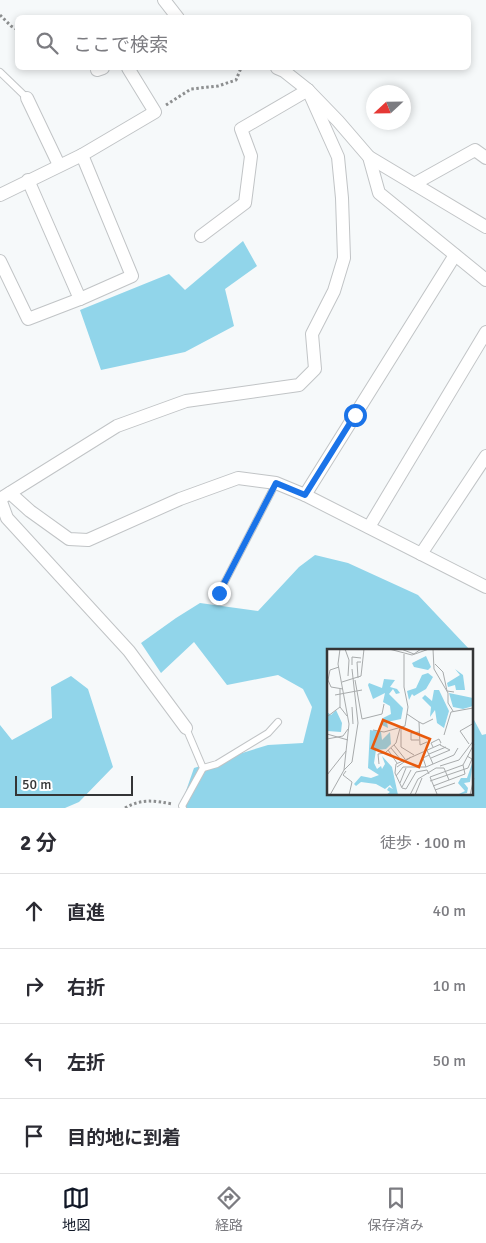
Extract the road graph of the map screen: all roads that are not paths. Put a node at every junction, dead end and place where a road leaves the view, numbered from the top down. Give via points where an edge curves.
1 (164, 0) edge
2 (176, 15) edge
3 (129, 70) edge
4 (282, 70) edge
5 (0, 72) edge
6 (308, 90) junction
7 (27, 98) joint
8 (82, 155) junction
9 (369, 157) junction
10 (486, 158) edge
11 (59, 166) junction
12 (28, 180) junction
13 (414, 184) junction
14 (0, 195) edge
15 (486, 227) edge
16 (202, 236) dead end
17 (455, 255) junction
18 (0, 261) edge
19 (486, 280) edge
20 (80, 299) junction
21 (486, 332) edge
22 (486, 456) edge
23 (276, 483) junction
24 (305, 495) junction
25 (4, 497) edge
26 (369, 527) junction
27 (421, 554) junction
28 (486, 587) edge
29 (219, 593) dead end
30 (278, 722) dead end
31 (186, 728) joint
32 (204, 768) junction
33 (183, 807) edge

1 - 2 street
3 - 8 street via 155,112
4 - 6 street
5 - 7 lane
6 - 9 street
6 - 16 street via 241,129 251,156 245,203
6 - 25 street via 338,157 344,258 334,291 312,334 315,369 299,385 186,401 117,426
7 - 11 street
8 - 11 street
8 - 20 street via 132,276
9 - 13 street
9 - 17 street via 379,193
10 - 13 street via 475,150
11 - 12 street
12 - 14 street
12 - 20 street
13 - 15 street
17 - 19 street
17 - 24 street
18 - 20 street via 28,319
21 - 26 street
22 - 27 street
23 - 24 street
23 - 25 street via 238,478 180,499 88,540 69,539
23 - 29 lane
24 - 26 street
25 - 31 street via 7,518 129,651
26 - 27 street
27 - 28 street
30 - 32 lane via 268,734 217,764
31 - 32 lane
32 - 33 lane

